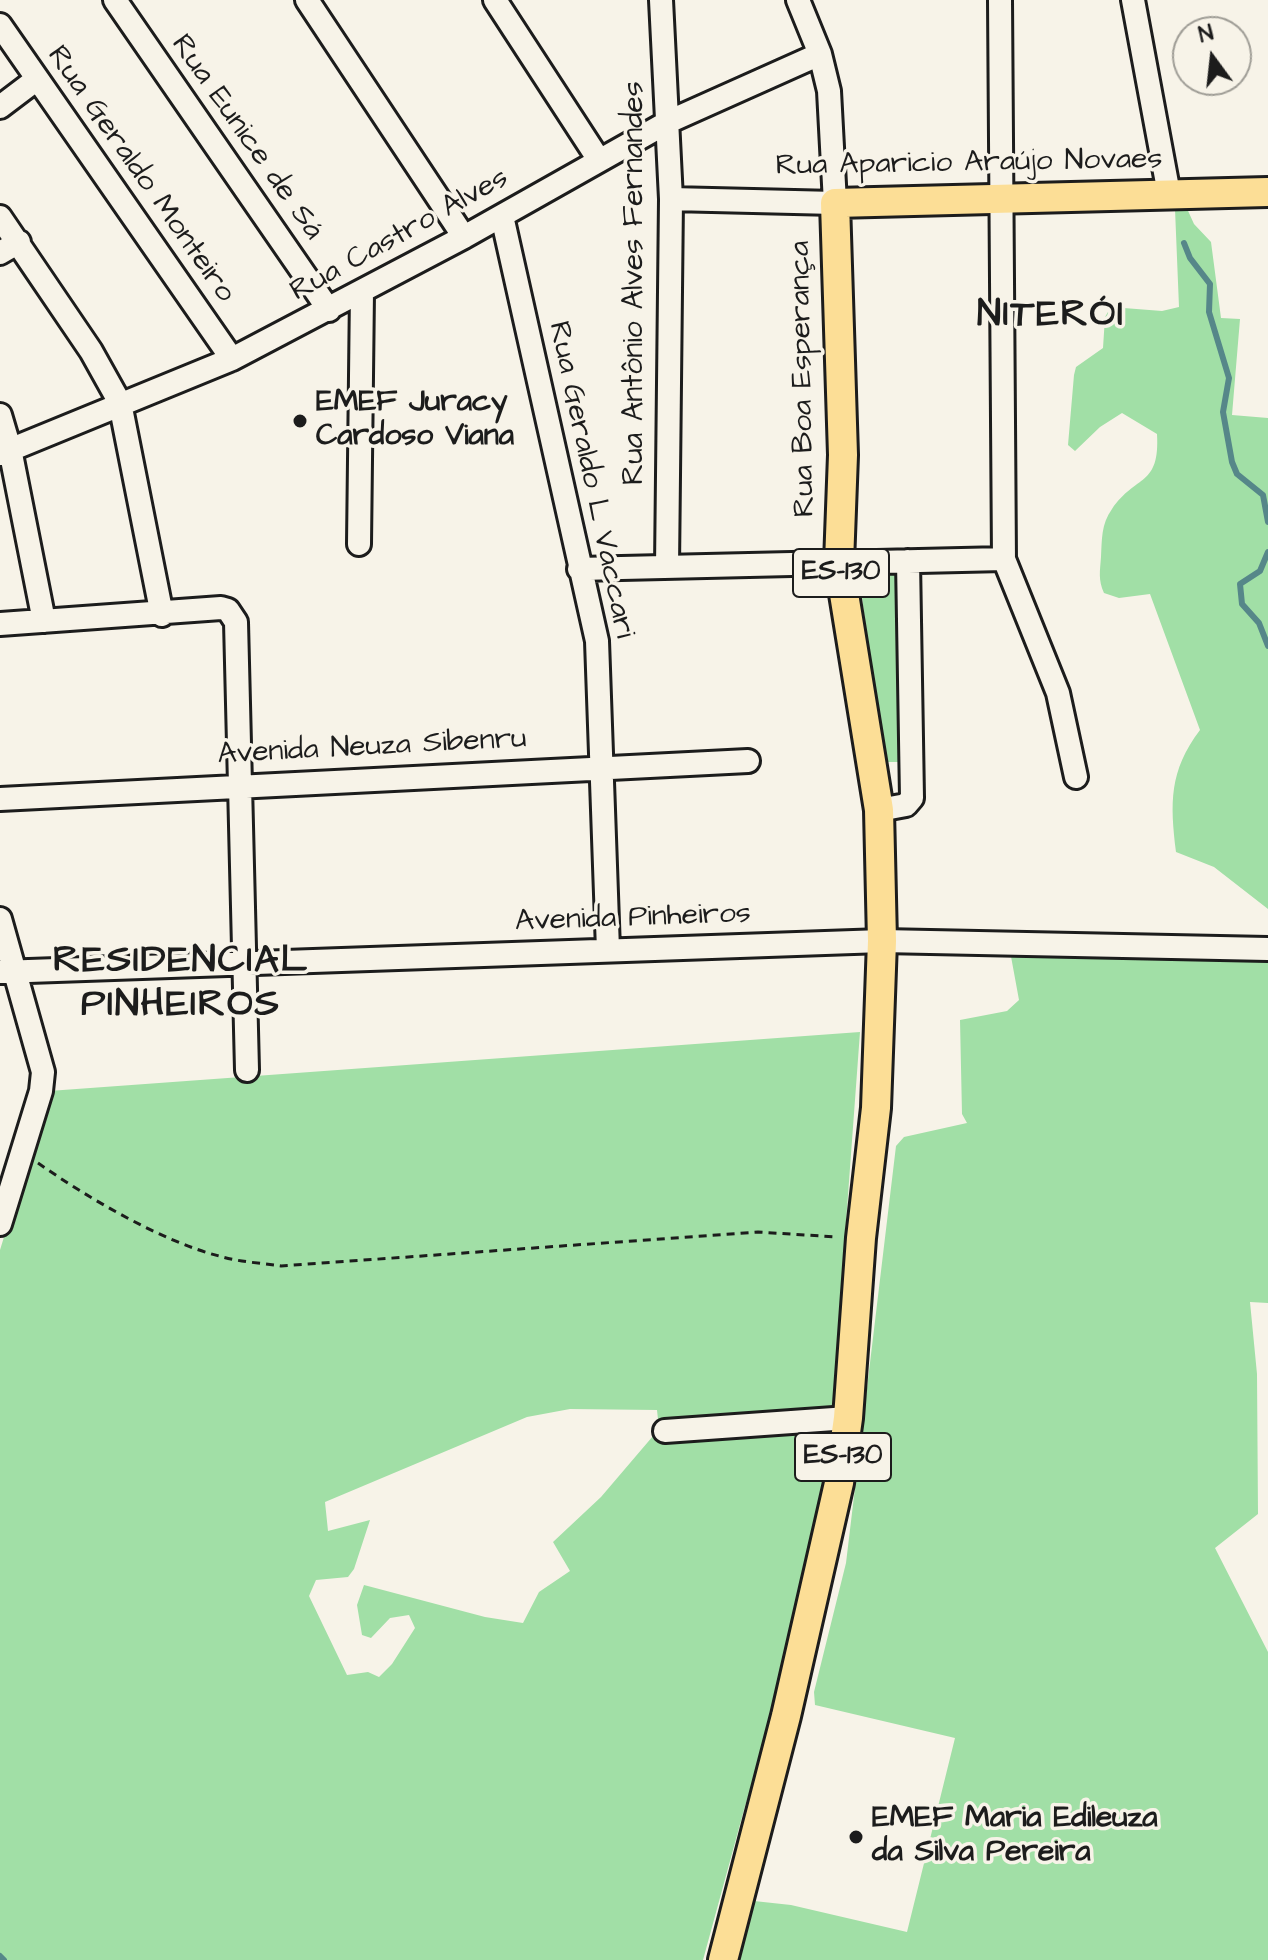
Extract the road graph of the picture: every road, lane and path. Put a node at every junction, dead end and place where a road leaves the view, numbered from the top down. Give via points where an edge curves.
1 (115, 0) edge
2 (307, 0) edge
3 (495, 0) edge
4 (661, 0) edge
5 (798, 0) edge
6 (1000, 0) edge
7 (1133, 0) edge
8 (0, 25) edge
9 (820, 54) junction
10 (37, 79) junction
11 (0, 107) edge
12 (668, 122) junction
13 (599, 160) junction
14 (1268, 192) edge
15 (1169, 194) junction
16 (1003, 196) junction
17 (671, 199) junction
18 (835, 203) junction
19 (502, 216) junction
20 (0, 217) edge
21 (464, 237) junction
22 (9, 248) edge
23 (362, 292) junction
24 (329, 310) junction
25 (232, 359) junction
26 (120, 403) junction
27 (0, 415) edge
28 (5, 452) edge
29 (359, 544) dead end
30 (1004, 559) junction
31 (908, 561) junction
32 (839, 563) junction
33 (667, 567) junction
34 (579, 569) junction
35 (162, 615) junction
36 (44, 621) junction
37 (0, 624) edge
38 (748, 761) dead end
39 (601, 767) junction
40 (1076, 777) dead end
41 (242, 784) junction
42 (0, 799) edge
43 (879, 810) junction
44 (0, 919) edge
45 (882, 941) junction
46 (1268, 949) edge
47 (608, 950) junction
48 (246, 963) junction
49 (7, 972) edge
50 (247, 1070) dead end
51 (11, 1150) edge
52 (0, 1224) edge
53 (861, 1238) junction
54 (848, 1418) junction
55 (665, 1431) dead end
56 (723, 1960) edge

1 - 24 street, Rua Eunice de Sá
2 - 21 street
3 - 13 street
4 - 12 street, Rua Antônio Alves Fernandes
5 - 9 street, Rua Boa Esperança
6 - 16 street
7 - 15 street
8 - 10 street, Rua Geraldo Monteiro
9 - 12 street, Rua Castro Alves
9 - 18 street, Rua Boa Esperança via 829,91
10 - 11 street
10 - 25 street, Rua Geraldo Monteiro
12 - 13 street, Rua Castro Alves
12 - 17 street, Rua Antônio Alves Fernandes
13 - 19 street, Rua Castro Alves
14 - 15 main road, Rua Aparicio Araújo Novaes
15 - 16 main road, Rua Aparicio Araújo Novaes
16 - 18 main road, Rua Aparicio Araújo Novaes
16 - 30 street
17 - 18 street, Rua Aparicio Araújo Novaes
17 - 33 street, Rua Antônio Alves Fernandes
18 - 32 main road, Rua Boa Esperança / ES-130 via 843,455
19 - 21 street, Rua Castro Alves
19 - 34 street, Rua Geraldo L Vaccari
20 - 22 street
21 - 23 street, Rua Castro Alves
22 - 26 street via 91,351
23 - 24 street, Rua Castro Alves
23 - 29 street
24 - 25 street, Rua Castro Alves
25 - 26 street, Rua Castro Alves
26 - 28 street, Rua Castro Alves
26 - 35 street
27 - 28 street
28 - 36 street
30 - 31 street
30 - 40 street via 1058,693
31 - 32 street
31 - 43 street via 912,798 906,805
32 - 33 street
32 - 43 main road, Rua Boa Esperança / ES-130
33 - 34 street
34 - 39 street, Rua Geraldo L Vaccari via 597,641
35 - 36 street
35 - 41 street via 221,608 236,622
36 - 37 street
38 - 39 street, Avenida Neuza Sibenru
39 - 41 street, Avenida Neuza Sibenru
39 - 47 street, Rua Geraldo L Vaccari
41 - 42 street, Avenida Neuza Sibenru
41 - 48 street
43 - 45 main road, Rua Boa Esperança / ES-130
44 - 49 street
45 - 46 street, Avenida Pinheiros
45 - 47 street, Avenida Pinheiros
45 - 53 main road, ES-130 via 876,1108
47 - 48 street, Avenida Pinheiros
48 - 49 street, Avenida Pinheiros
48 - 50 street
49 - 51 street via 43,1072 41,1091
51 - 52 street
51 - 53 path via 161,1233 219,1256 281,1266 758,1232
53 - 54 main road, ES-130
54 - 55 street
54 - 56 main road, ES-130 via 826,1547

